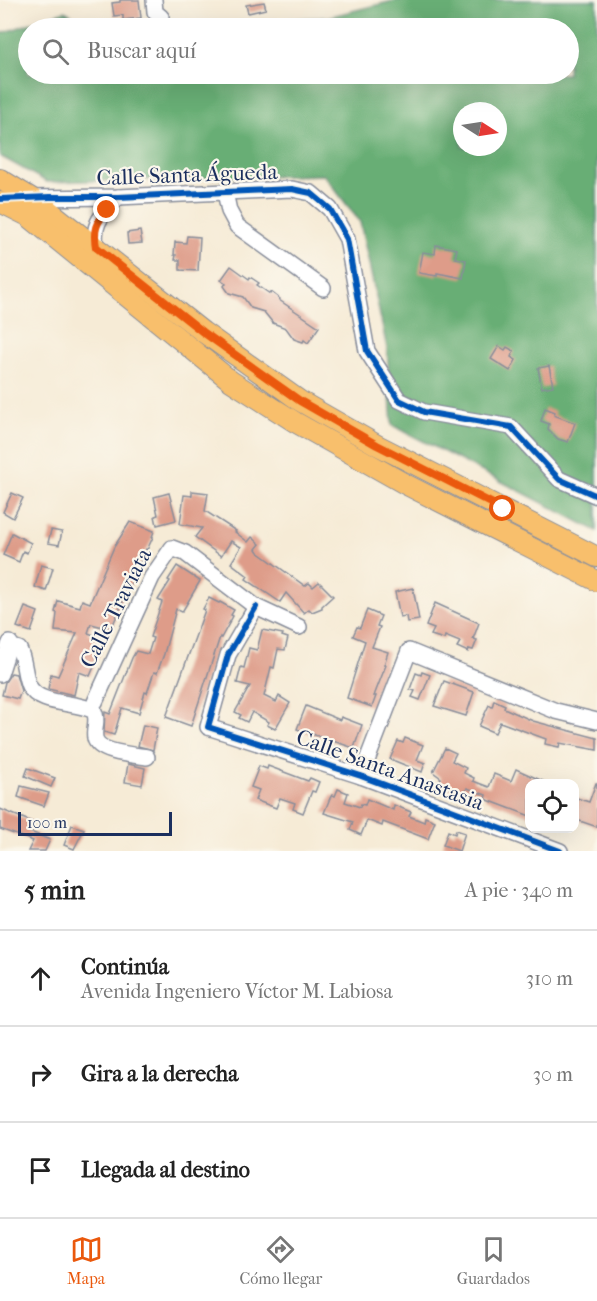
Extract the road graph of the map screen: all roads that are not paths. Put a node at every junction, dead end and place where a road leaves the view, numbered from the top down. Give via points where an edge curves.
1 (154, 0) edge
2 (161, 17) dead end
3 (0, 179) edge
4 (225, 192) junction
5 (31, 197) junction
6 (118, 197) junction
7 (0, 200) edge
8 (96, 247) junction
9 (323, 288) dead end
10 (597, 496) edge
11 (597, 556) edge
12 (597, 581) edge
13 (256, 607) junction
14 (299, 627) dead end
15 (0, 674) edge
16 (94, 702) dead end
17 (597, 721) edge
18 (147, 757) dead end
19 (361, 776) junction
20 (560, 851) edge

1 - 2 street via 155,12
3 - 5 main road
4 - 6 street, Calle Santa Águeda
4 - 9 street via 237,226
4 - 10 street, Calle Santa Águeda via 292,189 311,194 330,209 347,239 367,351 399,400 424,412 511,427 559,479
5 - 6 street, Calle Santa Águeda
5 - 7 street, Calle Santa Águeda
5 - 8 main road
6 - 8 street via 96,223
7 - 12 main road via 28,216 240,387 405,484
8 - 11 main road via 203,332 300,401 387,450
13 - 14 street
13 - 16 street, Calle Traviata via 185,553 171,548 152,576
13 - 19 street, Calle Santa Anastasia via 228,655 208,727
15 - 18 street via 9,644 19,650 35,695 94,711 98,718 98,744 106,750
17 - 19 street, Calle Santa Anastasia via 556,711 409,651
19 - 20 street, Calle Santa Anastasia

